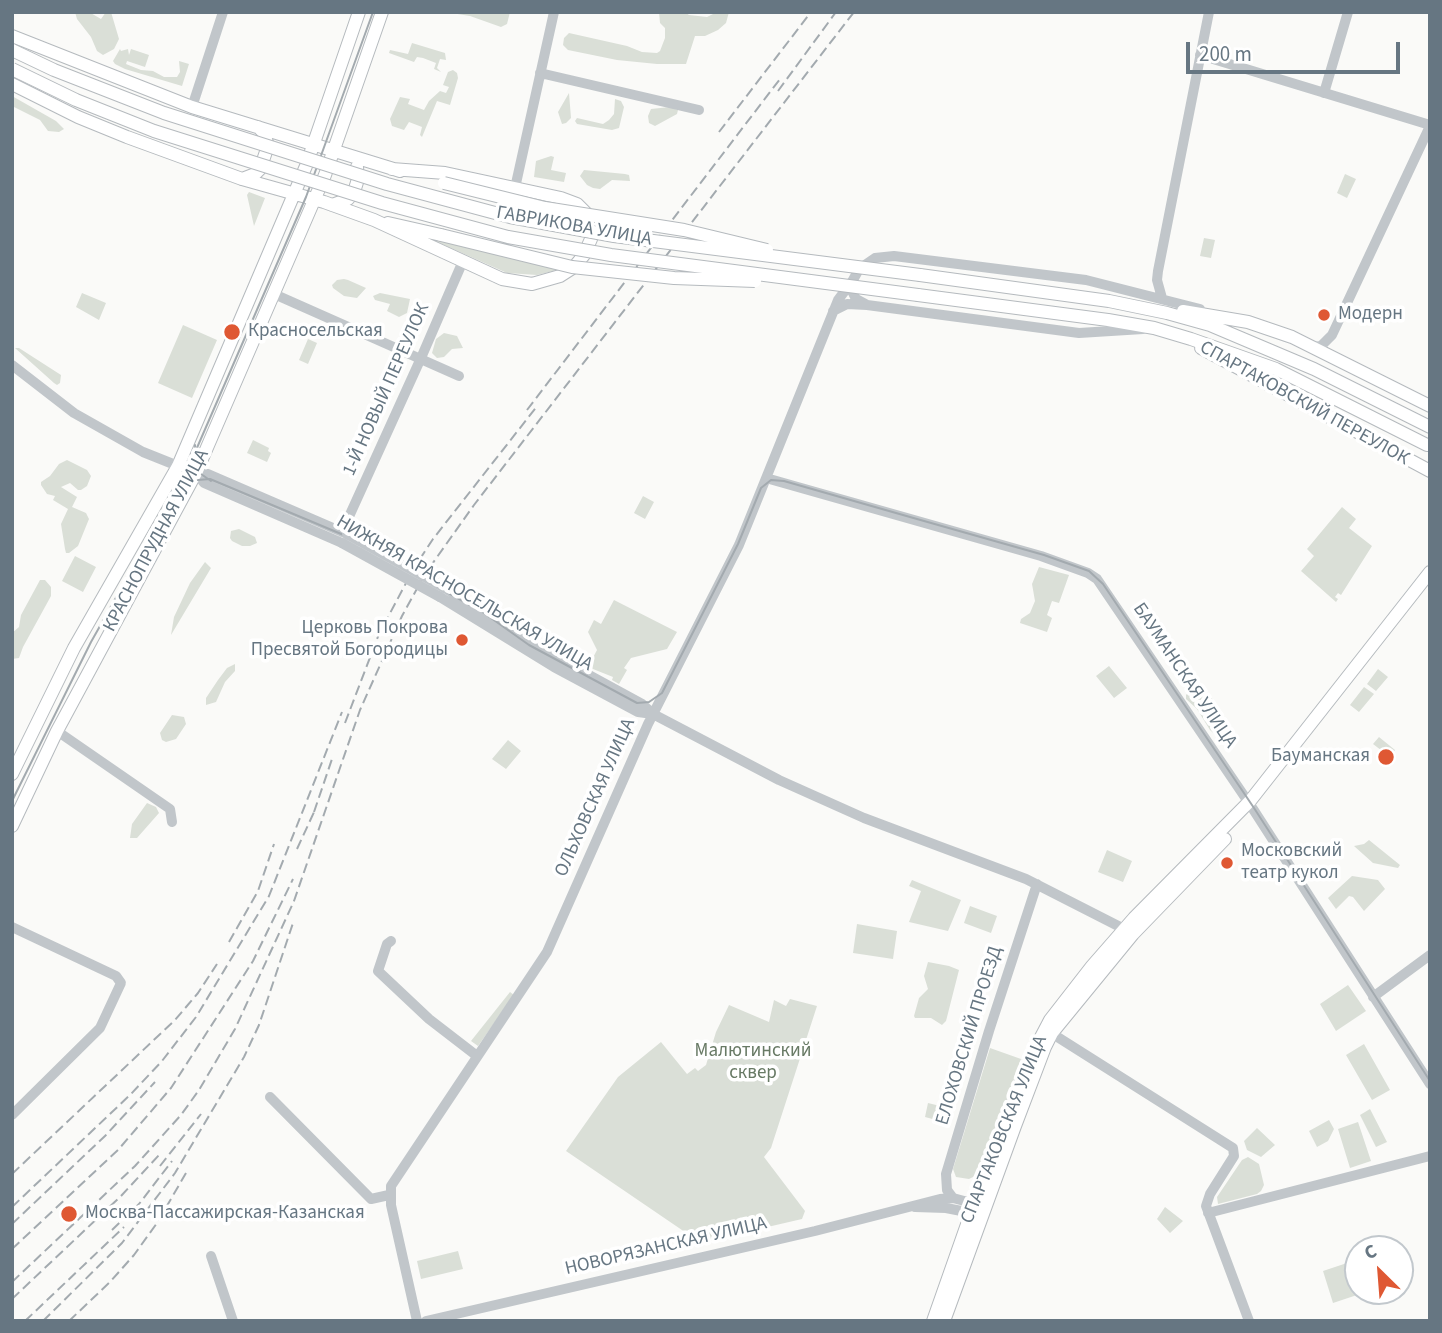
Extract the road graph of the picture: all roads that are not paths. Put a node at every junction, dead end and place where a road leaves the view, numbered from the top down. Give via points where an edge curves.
1 (223, 12) edge
2 (359, 12) edge
3 (382, 12) edge
4 (554, 12) edge
5 (1209, 12) edge
6 (1348, 12) edge
7 (12, 36) edge
8 (12, 50) edge
9 (1200, 55) junction
10 (12, 69) edge
11 (540, 73) junction
12 (12, 84) edge
13 (1324, 93) junction
14 (192, 107) junction
15 (699, 110) dead end
16 (1430, 125) edge
17 (258, 127) junction
18 (289, 137) junction
19 (313, 144) junction
20 (333, 150) junction
21 (349, 156) junction
22 (389, 168) junction
23 (242, 179) junction
24 (269, 187) junction
25 (515, 188) junction
26 (293, 194) junction
27 (314, 199) junction
28 (332, 205) junction
29 (372, 219) junction
30 (463, 261) junction
31 (825, 264) junction
32 (853, 280) junction
33 (825, 284) junction
34 (274, 294) junction
35 (1110, 301) junction
36 (1163, 303) junction
37 (866, 304) junction
38 (833, 311) junction
39 (1193, 313) junction
40 (1248, 322) junction
41 (1154, 328) junction
42 (1180, 335) junction
43 (1242, 338) junction
44 (1314, 347) junction
45 (421, 358) junction
46 (12, 365) edge
47 (459, 376) dead end
48 (1430, 406) edge
49 (1430, 428) edge
50 (1427, 445) dead end
51 (178, 466) junction
52 (1427, 470) edge
53 (196, 473) junction
54 (766, 478) junction
55 (344, 536) junction
56 (1430, 572) edge
57 (1430, 585) edge
58 (653, 714) junction
59 (57, 731) junction
60 (12, 774) edge
61 (1251, 806) junction
62 (172, 822) dead end
63 (12, 826) edge
64 (1037, 884) junction
65 (12, 927) edge
66 (1129, 932) junction
67 (391, 941) dead end
68 (1430, 955) edge
69 (1373, 997) junction
70 (1048, 1031) junction
71 (477, 1056) junction
72 (1430, 1084) edge
73 (270, 1097) dead end
74 (12, 1115) edge
75 (1430, 1156) edge
76 (390, 1195) junction
77 (953, 1198) junction
78 (915, 1207) junction
79 (976, 1209) junction
80 (1207, 1209) junction
81 (211, 1256) dead end
82 (233, 1321) edge
83 (417, 1321) edge
84 (426, 1321) edge
85 (933, 1321) edge
86 (944, 1321) edge
87 (1249, 1321) edge

1 - 14 street
2 - 19 main road, КРАСНОПРУДНАЯ УЛИЦА
3 - 20 main road, КРАСНОПРУДНАЯ УЛИЦА
4 - 11 street
5 - 9 street
6 - 13 street
7 - 14 main road
8 - 31 main road, ГАВРИКОВА УЛИЦА, bridge via 163,113 498,214 614,236
9 - 13 street
9 - 36 street via 1158,271
10 - 33 main road, ГАВРИКОВА УЛИЦА, bridge via 154,131 470,227 545,244
11 - 15 street
11 - 25 street
12 - 23 main road via 78,117
13 - 16 street
14 - 17 main road
16 - 44 street via 1332,335
17 - 18 main road
17 - 23 main road via 268,146 260,169
18 - 19 main road
18 - 24 main road via 271,146 263,170
19 - 20 main road
19 - 26 main road, КРАСНОПРУДНАЯ УЛИЦА
20 - 21 main road
20 - 27 main road, КРАСНОПРУДНАЯ УЛИЦА
21 - 22 main road
21 - 28 main road via 359,172 357,186 348,199
22 - 25 main road via 445,173
22 - 29 main road via 370,176 363,187 362,201
22 - 31 main road, bridge via 545,208 695,233
23 - 24 main road
24 - 26 main road
25 - 30 main road via 577,204 592,226 584,256 560,276 532,284 502,279
26 - 27 main road
26 - 51 main road, КРАСНОПРУДНАЯ УЛИЦА
27 - 28 main road
27 - 34 main road, КРАСНОПРУДНАЯ УЛИЦА
28 - 29 main road
29 - 30 main road
29 - 33 main road, bridge via 572,267 674,278
30 - 45 street, 1-Й НОВЫЙ ПЕРЕУЛОК
31 - 35 main road, ГАВРИКОВА УЛИЦА, bridge
32 - 36 street, ОЛЬХОВСКАЯ УЛИЦА via 869,260 894,256 1086,279
32 - 37 street via 856,299
32 - 38 street, ОЛЬХОВСКАЯ УЛИЦА
33 - 41 main road, ГАВРИКОВА УЛИЦА, bridge
34 - 45 street
34 - 53 main road, КРАСНОПРУДНАЯ УЛИЦА
35 - 36 main road, ГАВРИКОВА УЛИЦА
35 - 39 main road, СПАРТАКОВСКИЙ ПЕРЕУЛОК
36 - 39 street
36 - 40 street
36 - 43 main road, ГАВРИКОВА УЛИЦА
37 - 38 street via 847,304
37 - 41 street via 1079,334
38 - 54 street, ОЛЬХОВСКАЯ УЛИЦА
39 - 40 main road, СПАРТАКОВСКИЙ ПЕРЕУЛОК
39 - 43 street
40 - 44 main road, СПАРТАКОВСКИЙ ПЕРЕУЛОК
41 - 42 main road, ГАВРИКОВА УЛИЦА
42 - 50 main road via 1276,369
42 - 52 main road, СПАРТАКОВСКИЙ ПЕРЕУЛОК
43 - 49 main road, ГАВРИКОВА УЛИЦА via 1334,378
44 - 48 main road, СПАРТАКОВСКИЙ ПЕРЕУЛОК
45 - 47 street
45 - 55 street, 1-Й НОВЫЙ ПЕРЕУЛОК
46 - 51 street via 83,419
51 - 53 main road
51 - 60 main road, КРАСНОПРУДНАЯ УЛИЦА via 74,648
53 - 55 street, НИЖНЯЯ КРАСНОСЕЛЬСКАЯ УЛИЦА via 204,483
53 - 59 main road, КРАСНОПРУДНАЯ УЛИЦА
54 - 58 street, ОЛЬХОВСКАЯ УЛИЦА via 734,555
54 - 61 street, БАУМАНСКАЯ УЛИЦА via 1088,573 1102,585
55 - 58 street, НИЖНЯЯ КРАСНОСЕЛЬСКАЯ УЛИЦА, bridge
56 - 61 main road
57 - 61 main road
58 - 64 street, НИЖНЯЯ КРАСНОСЕЛЬСКАЯ УЛИЦА via 814,797
58 - 71 street, ОЛЬХОВСКАЯ УЛИЦА via 547,952
59 - 62 street via 170,809
59 - 63 main road, КРАСНОПРУДНАЯ УЛИЦА
61 - 66 main road, СПАРТАКОВСКАЯ УЛИЦА
61 - 69 street, БАУМАНСКАЯ УЛИЦА
64 - 66 street, НИЖНЯЯ КРАСНОСЕЛЬСКАЯ УЛИЦА
64 - 77 street, ЕЛОХОВСКИЙ ПРОЕЗД via 946,1174 947,1190
65 - 74 street via 116,976 121,987 100,1028
66 - 70 main road, СПАРТАКОВСКАЯ УЛИЦА
67 - 71 street via 378,971 420,1012
68 - 69 street
69 - 72 street, БАУМАНСКАЯ УЛИЦА
70 - 79 main road, СПАРТАКОВСКАЯ УЛИЦА
70 - 80 street via 1233,1148 1234,1156 1210,1194
71 - 76 street, ОЛЬХОВСКАЯ УЛИЦА via 395,1177
73 - 76 street via 371,1199
75 - 80 street
76 - 83 street
77 - 78 street, НОВОРЯЗАНСКАЯ УЛИЦА
77 - 79 street, НОВОРЯЗАНСКАЯ УЛИЦА
78 - 79 street, НОВОРЯЗАНСКАЯ УЛИЦА
78 - 84 street, НОВОРЯЗАНСКАЯ УЛИЦА
79 - 85 main road, СПАРТАКОВСКАЯ УЛИЦА
79 - 86 main road, СПАРТАКОВСКАЯ УЛИЦА
80 - 87 street
81 - 82 street

